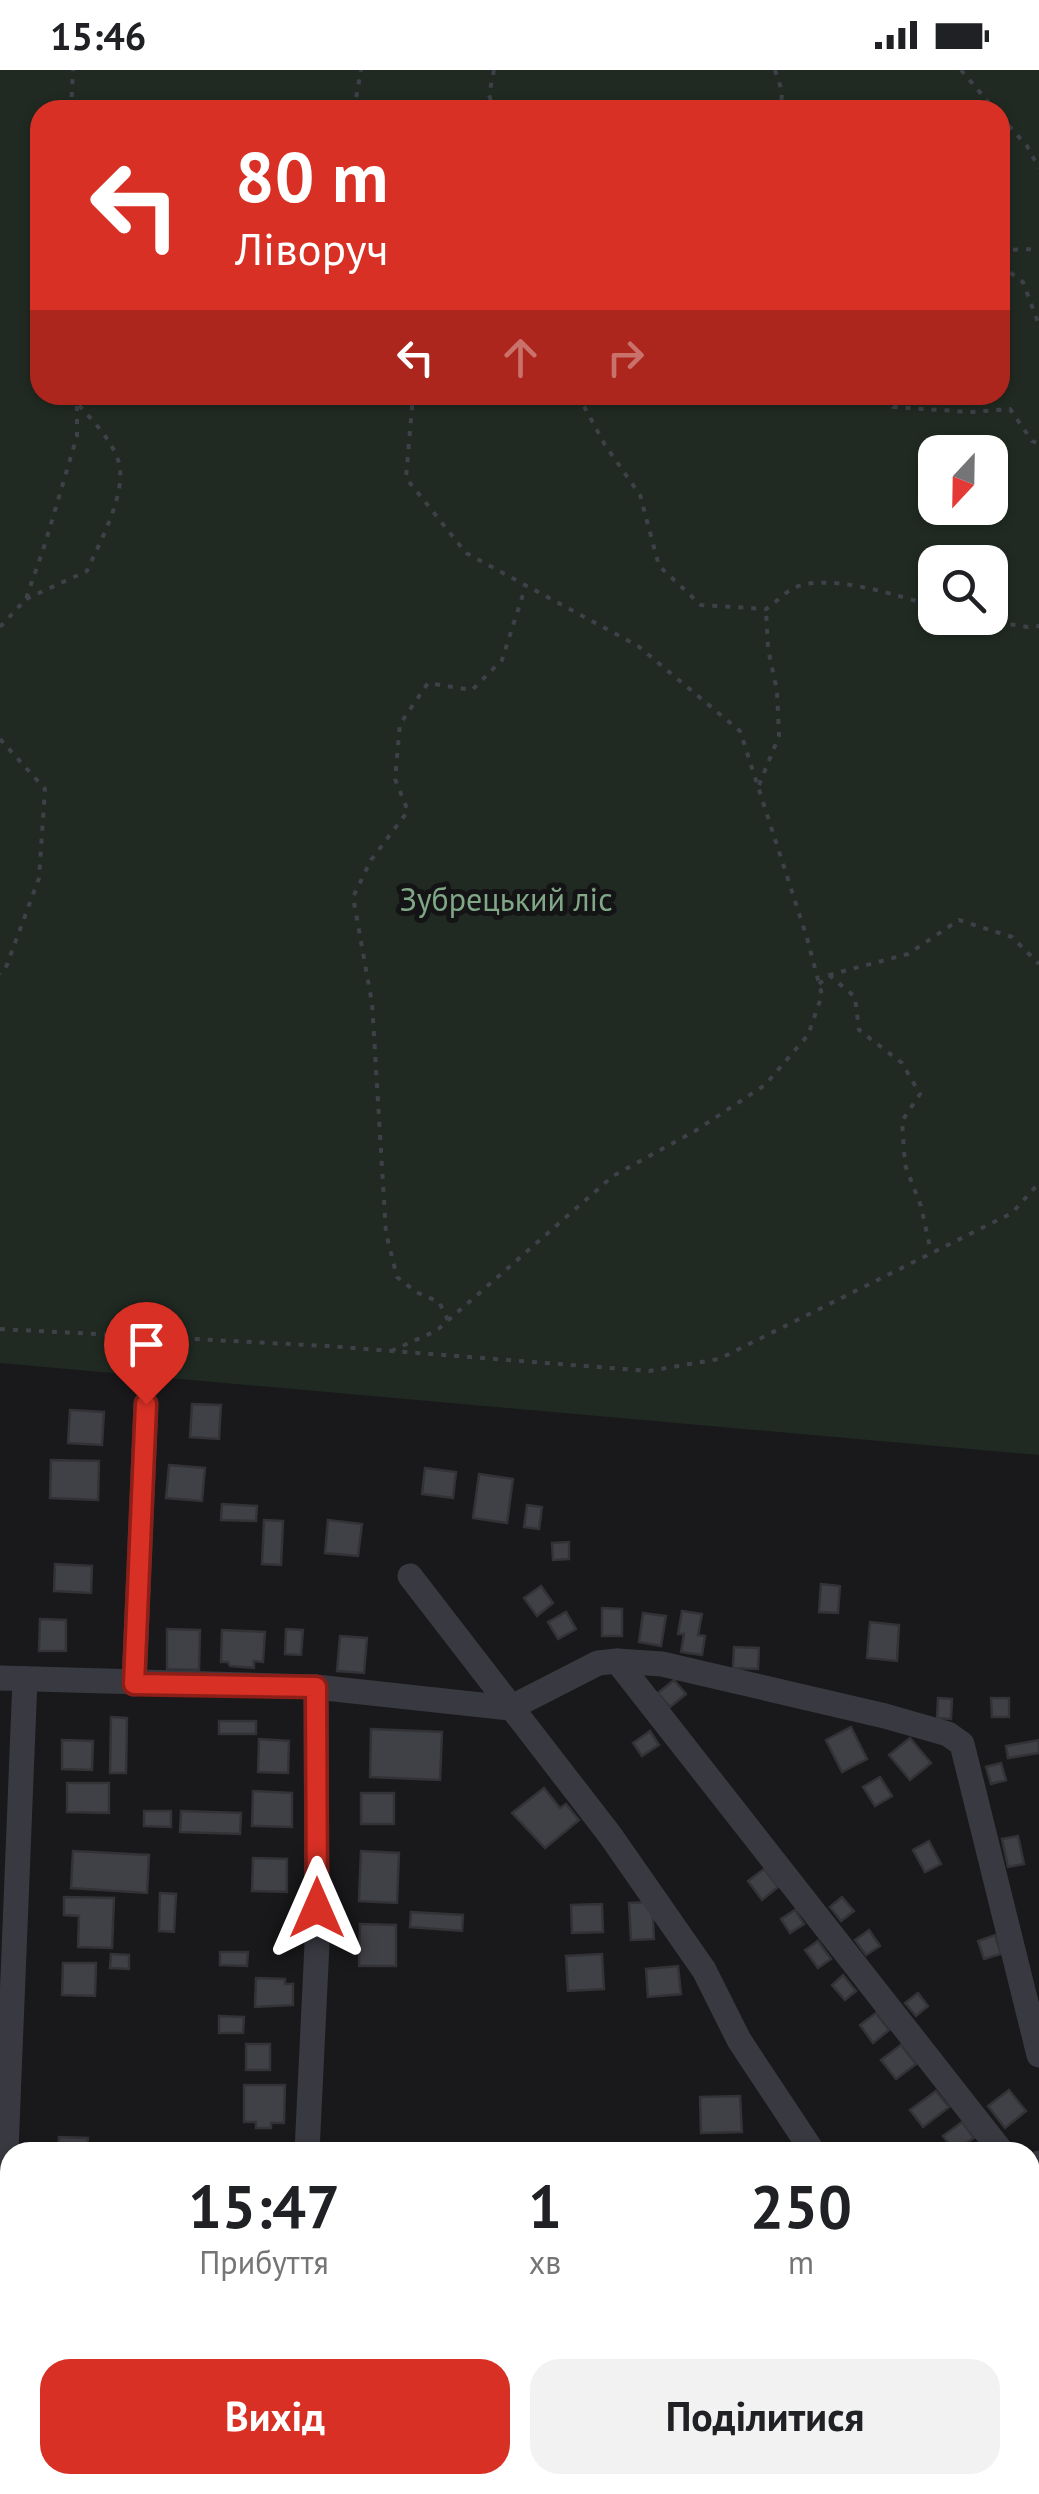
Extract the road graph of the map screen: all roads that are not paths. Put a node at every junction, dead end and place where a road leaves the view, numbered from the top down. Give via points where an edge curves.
1 (146, 1404) road end
2 (410, 1576) dead end
3 (617, 1661) junction
4 (13, 1678) edge
5 (134, 1684) junction
6 (316, 1687) junction
7 (510, 1708) junction
8 (1039, 2054) edge
9 (5, 2142) edge
10 (307, 2142) edge
11 (806, 2142) edge
12 (994, 2142) edge

1 - 5 street
2 - 7 street
3 - 7 street via 598,1663
3 - 8 street via 662,1664 956,1738
3 - 12 street
4 - 5 street
4 - 9 street
5 - 6 street
6 - 7 street
6 - 10 street via 317,1944
7 - 11 street via 704,1970 738,2040

